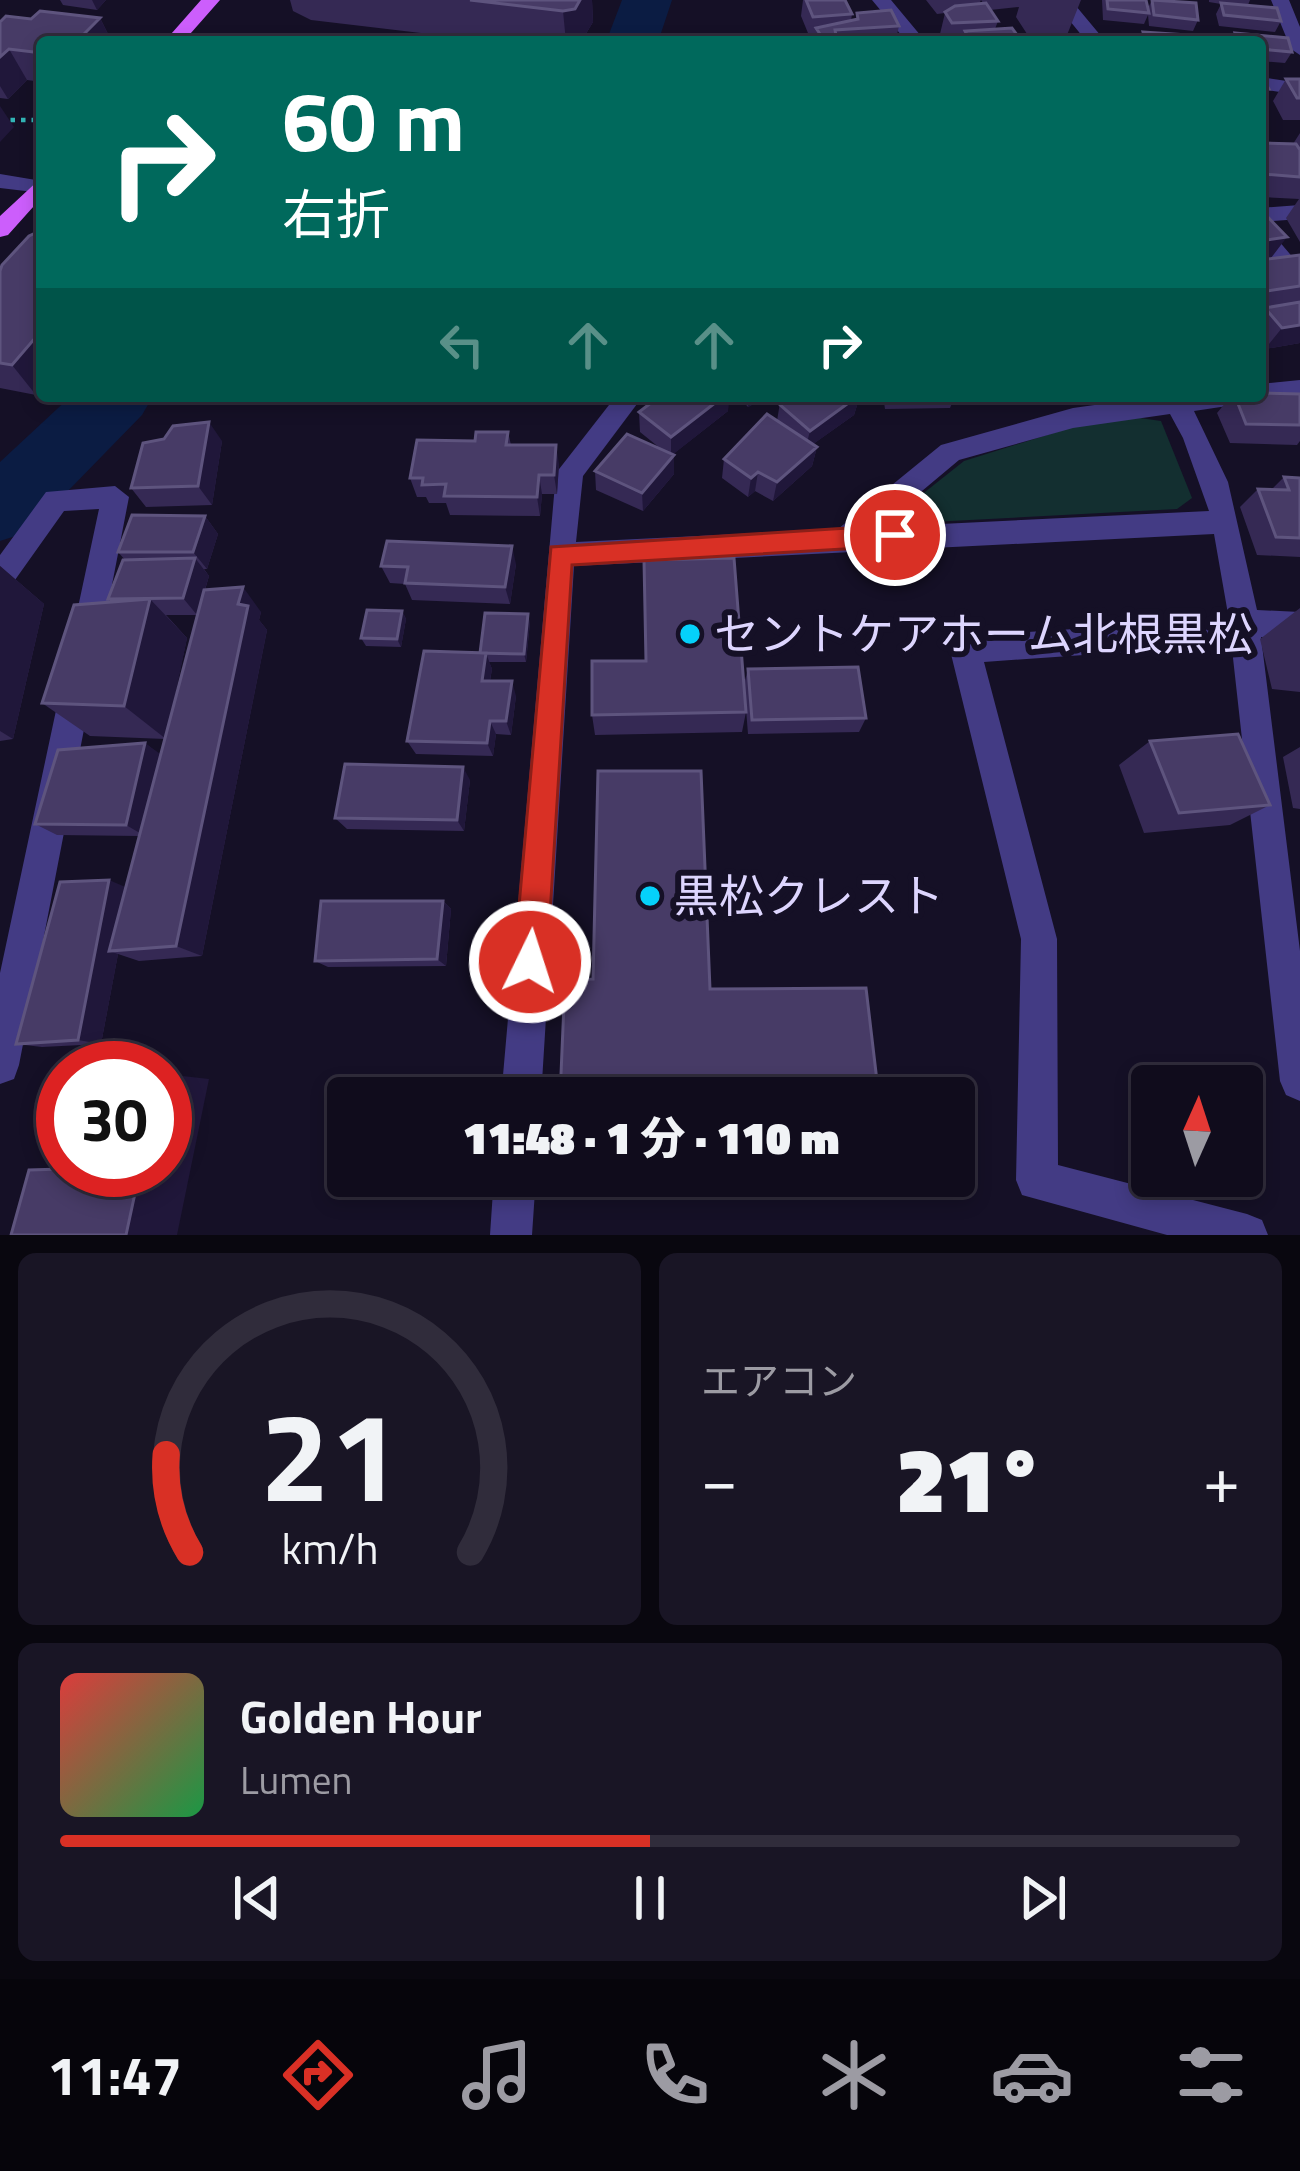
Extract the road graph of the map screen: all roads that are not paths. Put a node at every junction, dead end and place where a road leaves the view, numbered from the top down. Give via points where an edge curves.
1 (212, 0) edge
2 (881, 0) edge
3 (1062, 0) edge
4 (1280, 0) edge
5 (1294, 23) edge
6 (179, 36) edge
7 (912, 36) edge
8 (1092, 36) edge
9 (1300, 49) edge
10 (1266, 84) edge
11 (1300, 89) edge
12 (0, 181) edge
13 (36, 186) edge
14 (36, 190) edge
15 (1300, 212) edge
16 (1266, 215) edge
17 (0, 230) edge
18 (1266, 240) edge
19 (1300, 280) edge
20 (1300, 389) edge
21 (1266, 392) edge
22 (625, 402) edge
23 (1163, 402) edge
24 (1175, 402) edge
25 (1222, 522) junction
26 (848, 537) junction
27 (560, 555) junction
28 (0, 578) edge
29 (1245, 623) junction
30 (1300, 625) edge
31 (1289, 933) edge
32 (0, 1065) edge
33 (522, 1077) edge
34 (1300, 1081) edge
35 (514, 1197) edge
36 (511, 1235) edge
37 (1247, 1235) edge

1 - 6 main road
2 - 7 street
3 - 8 street
4 - 5 street
5 - 9 street
10 - 11 street
12 - 13 street
14 - 17 main road
15 - 16 street
18 - 19 street
20 - 21 street
22 - 27 street via 570,473
23 - 26 street via 950,452
24 - 25 street via 1202,451
25 - 26 street
25 - 29 street
26 - 27 street
27 - 33 street
28 - 32 street via 56,500 115,497
29 - 30 street
29 - 31 street
29 - 37 street via 1198,634 965,650 1039,939 1037,1180
31 - 34 street
35 - 36 street

